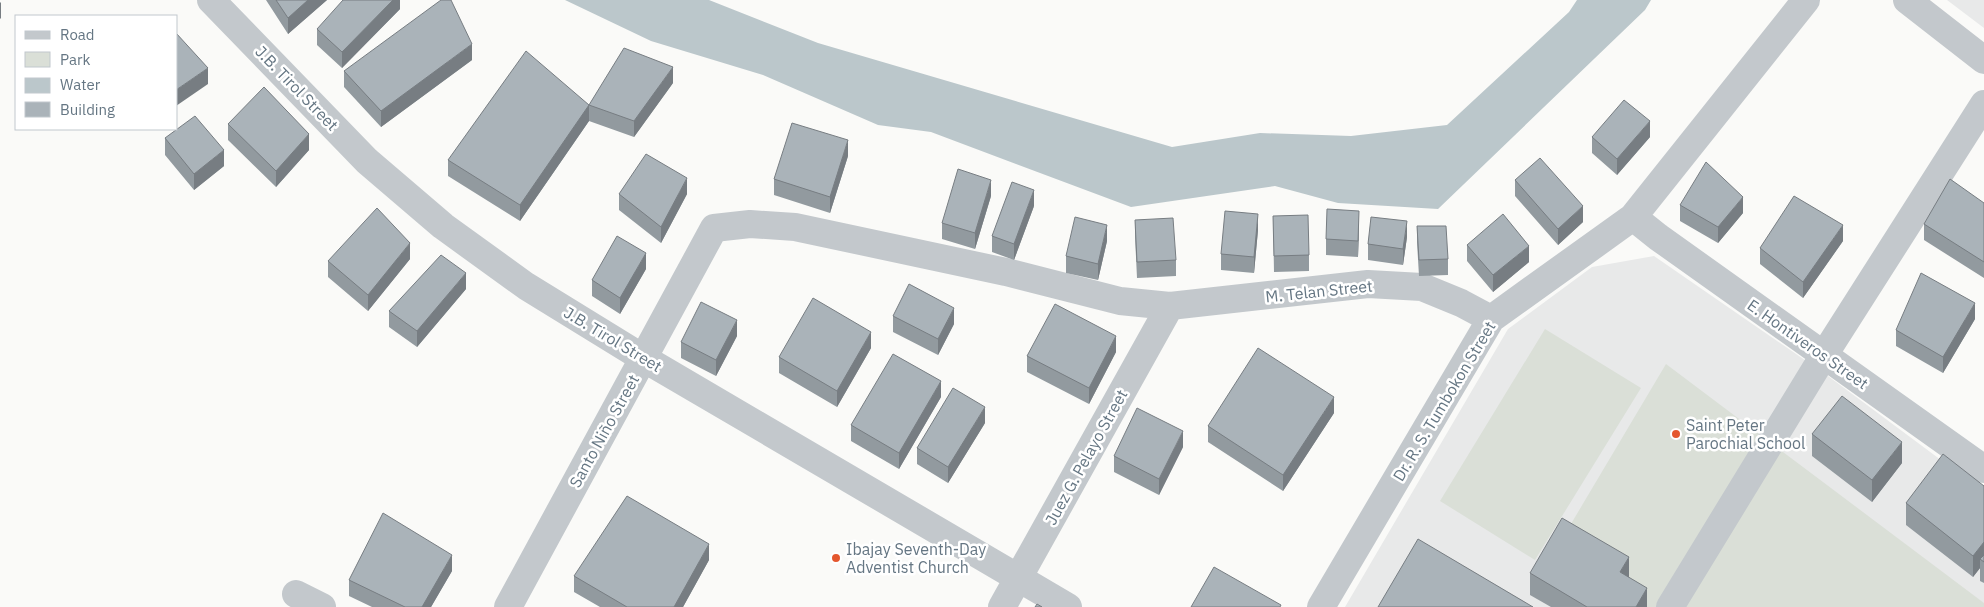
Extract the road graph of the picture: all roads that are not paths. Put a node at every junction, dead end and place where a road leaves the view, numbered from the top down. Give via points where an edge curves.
1 (211, 0) edge
2 (1806, 0) edge
3 (1907, 0) edge
4 (1984, 60) edge
5 (1984, 104) edge
6 (1633, 217) junction
7 (714, 228) joint
8 (1170, 306) junction
9 (1491, 320) junction
10 (1824, 355) junction
11 (644, 358) junction
12 (1984, 469) edge
13 (1019, 578) junction
14 (296, 594) dead end
15 (512, 606) edge
16 (322, 607) edge
17 (1002, 607) edge
18 (1068, 607) edge
19 (1321, 607) edge
20 (1670, 607) edge

1 - 11 street, J.B. Tirol Street via 367,161 443,226 526,286
2 - 6 street, Dr. R. S. Tumbokon Street
3 - 4 street
5 - 10 street
6 - 9 street, Dr. R. S. Tumbokon Street
6 - 10 street, E. Hontiveros Street
7 - 8 street, M. Telan Street via 750,224 794,226 1006,272 1120,301
7 - 11 street, Santo Niño Street
8 - 9 street, M. Telan Street via 1368,284 1422,287
8 - 13 street, Juez G. Pelayo Street
9 - 19 street, Dr. R. S. Tumbokon Street
10 - 12 street, E. Hontiveros Street
10 - 20 street
11 - 13 street, J.B. Tirol Street
11 - 15 street, Santo Niño Street
13 - 17 street, Juez G. Pelayo Street
13 - 18 street, J.B. Tirol Street
14 - 16 street

